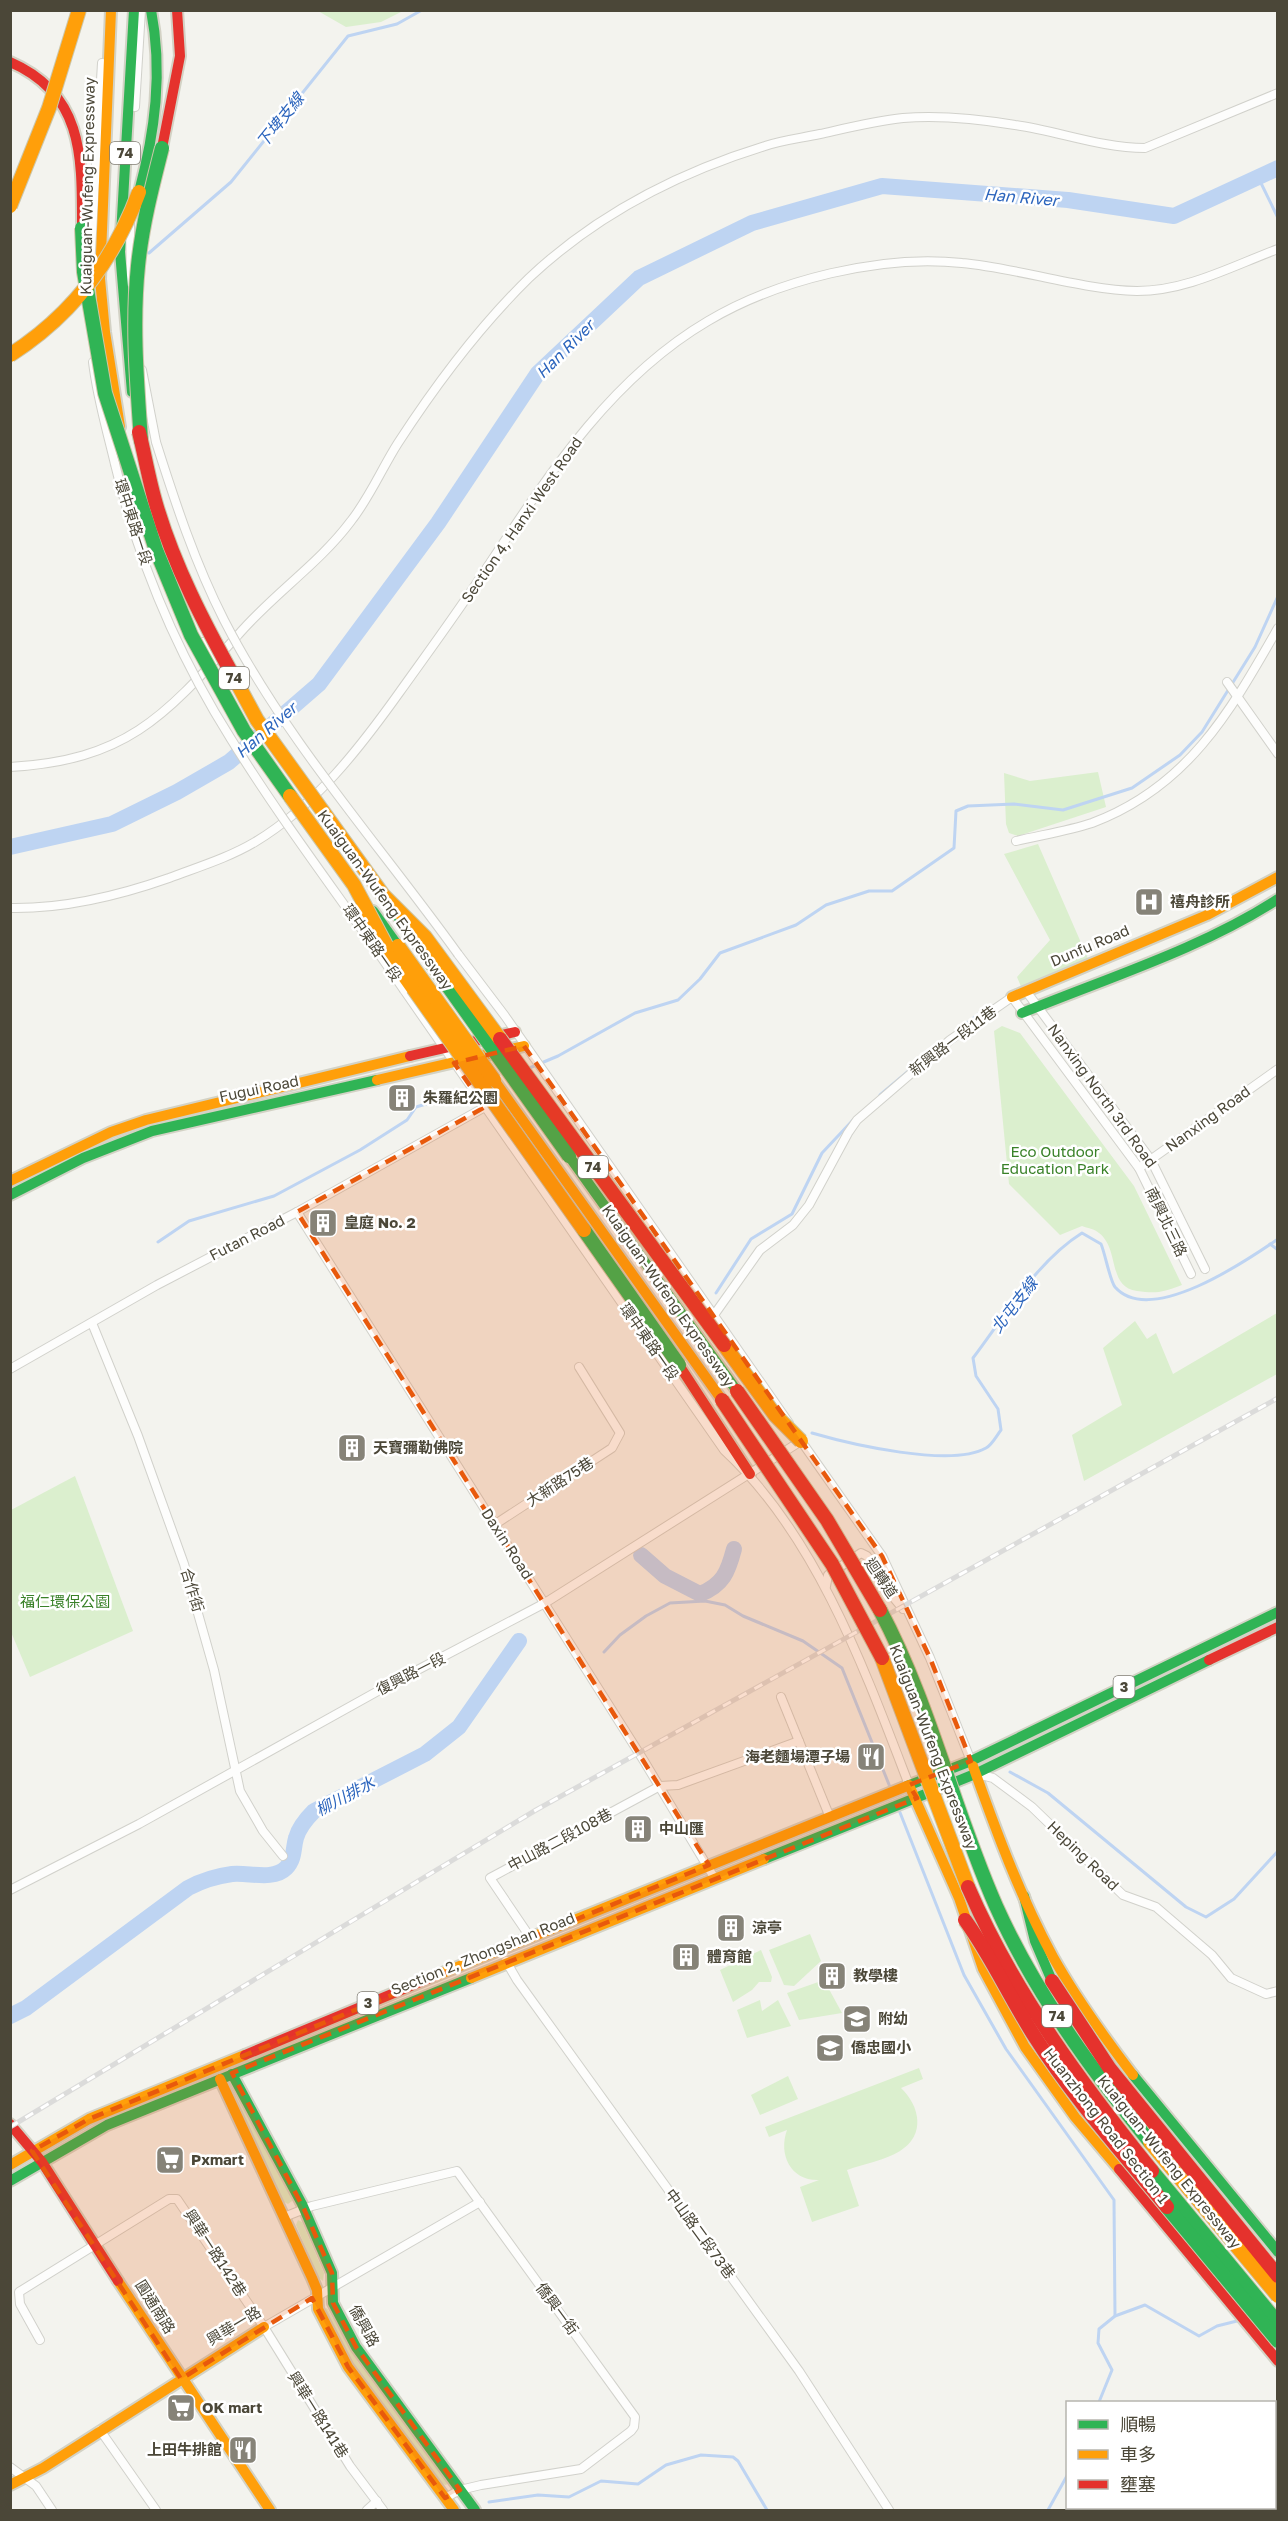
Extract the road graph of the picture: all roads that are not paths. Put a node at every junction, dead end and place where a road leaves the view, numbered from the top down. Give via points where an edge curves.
1 (79, 10) edge
2 (105, 10) edge
3 (111, 10) edge
4 (134, 10) edge
5 (141, 10) edge
6 (151, 10) edge
7 (177, 10) edge
8 (10, 62) edge
9 (1278, 93) edge
10 (10, 206) edge
11 (1278, 249) edge
12 (10, 355) edge
13 (141, 443) junction
14 (124, 452) junction
15 (1278, 628) edge
16 (204, 642) dead end
17 (214, 664) junction
18 (1227, 682) dead end
19 (1238, 698) junction
20 (1278, 754) edge
21 (10, 766) edge
22 (1016, 841) dead end
23 (1278, 877) edge
24 (354, 885) junction
25 (383, 895) junction
26 (1278, 899) edge
27 (10, 908) edge
28 (1026, 991) junction
29 (1012, 998) junction
30 (1037, 1006) junction
31 (1022, 1012) junction
32 (515, 1032) junction
33 (524, 1046) junction
34 (445, 1050) junction
35 (454, 1063) junction
36 (1278, 1068) edge
37 (484, 1107) junction
38 (1151, 1160) junction
39 (1139, 1168) junction
40 (10, 1181) edge
41 (10, 1194) edge
42 (297, 1212) junction
43 (1204, 1269) dead end
44 (1191, 1274) dead end
45 (714, 1315) junction
46 (92, 1323) junction
47 (579, 1367) dead end
48 (10, 1369) edge
49 (801, 1441) junction
50 (750, 1474) junction
51 (494, 1525) junction
52 (826, 1589) junction
53 (545, 1603) junction
54 (1278, 1612) edge
55 (911, 1620) junction
56 (1278, 1627) edge
57 (781, 1697) dead end
58 (799, 1741) junction
59 (973, 1768) junction
60 (235, 1771) junction
61 (909, 1785) junction
62 (660, 1786) junction
63 (917, 1798) junction
64 (830, 1815) junction
65 (283, 1856) dead end
66 (709, 1865) junction
67 (715, 1879) junction
68 (10, 1890) edge
69 (1024, 1896) junction
70 (965, 1920) junction
71 (530, 1937) junction
72 (506, 1961) junction
73 (1278, 1991) edge
74 (226, 2076) junction
75 (10, 2124) edge
76 (32, 2151) junction
77 (42, 2162) junction
78 (10, 2165) edge
79 (10, 2181) edge
80 (480, 2202) junction
81 (304, 2209) junction
82 (1244, 2213) junction
83 (284, 2217) junction
84 (95, 2243) junction
85 (1278, 2252) edge
86 (1191, 2259) junction
87 (1278, 2276) edge
88 (332, 2287) junction
89 (318, 2295) junction
90 (1278, 2296) edge
91 (1278, 2324) edge
92 (264, 2327) junction
93 (40, 2340) dead end
94 (1278, 2341) edge
95 (1278, 2361) edge
96 (181, 2379) junction
97 (100, 2430) junction
98 (10, 2467) edge
99 (24, 2476) junction
100 (10, 2486) edge
101 (460, 2490) junction
102 (445, 2498) junction
103 (376, 2501) junction
104 (52, 2511) edge
105 (156, 2511) edge
106 (270, 2511) edge
107 (367, 2511) edge
108 (383, 2511) edge
109 (454, 2511) edge
110 (475, 2511) edge
111 (889, 2511) edge

1 - 10 main road, bridge via 49,108
2 - 34 street, 環中東路一段, bridge via 89,280 90,332 99,400 123,495 158,598 202,691 265,791
3 - 14 main road, Kuaiguan-Wufeng Expressway / 74, bridge via 100,279
4 - 13 main road, Kuaiguan-Wufeng Expressway / 74, bridge via 120,252 125,336
5 - 32 street, bridge via 130,182 134,327 156,442 184,526 224,620 272,702
6 - 12 main road, bridge via 158,51 152,125 147,165 135,203 71,306
7 - 13 main road, bridge via 180,56 138,265 136,368
8 - 14 main road, bridge via 51,87 69,119 82,180 84,272 105,393
9 - 17 street via 1145,148 1124,148 1016,125 904,118 768,145 688,173 632,200 576,239 530,278 479,332 400,440 353,519 238,634
11 - 27 street, Section 4, Hanxi West Road via 1190,283 1135,291 959,262 879,265 812,279 710,319 622,387 568,451 451,622 353,755 303,805 256,841 155,883 77,903
13 - 25 main road, Kuaiguan-Wufeng Expressway / 74, bridge via 159,513 206,626 257,720
14 - 24 main road, Kuaiguan-Wufeng Expressway / 74, bridge via 156,550 191,635 244,731
15 - 19 street
16 - 17 street
17 - 21 street via 157,718 106,748 82,758
18 - 19 street
19 - 20 street
19 - 22 street via 1191,760 1155,789 1091,823
23 - 28 main road, Dunfu Road via 1207,915
24 - 50 main road, bridge via 396,964 679,1365
24 - 91 main road, Kuaiguan-Wufeng Expressway / 74, bridge via 818,1538 886,1667 971,1893 1002,1957 1095,2098
25 - 49 main road, 74, bridge via 425,937 768,1406
25 - 90 main road, Kuaiguan-Wufeng Expressway / 74, bridge via 833,1527 903,1659 992,1895 1031,1973 1107,2088
26 - 30 main road via 1247,920
28 - 29 main road, Dunfu Road
28 - 30 street, Nanxing North 3rd Road
29 - 31 street, 南興北三路
29 - 45 street, 新興路一段11巷 via 950,1040 857,1120 802,1215 760,1250
30 - 31 main road
30 - 38 street, Nanxing North 3rd Road
31 - 39 street, 南興北三路
32 - 33 street
32 - 34 main road, Fugui Road
33 - 35 main road, Fugui Road
33 - 45 street
34 - 35 street, 環中東路一段
34 - 40 main road, Fugui Road via 146,1120 111,1132
35 - 37 street, 環中東路一段
35 - 41 main road, Fugui Road via 152,1131 92,1154
36 - 38 street, Nanxing Road
37 - 42 street, Futan Road
37 - 50 street, 環中東路一段 via 724,1450
38 - 39 street, Nanxing Road
38 - 43 street, Nanxing North 3rd Road
39 - 44 street, 南興北三路
42 - 46 street, Futan Road
42 - 51 street, Daxin Road
45 - 49 street
46 - 48 street, Futan Road
46 - 60 street, 合作街 via 188,1574 214,1670
47 - 51 street, 大新路75巷 via 620,1433 612,1448
49 - 50 street, 復興路一段
49 - 55 street via 882,1556
50 - 52 street, 環中東路一段
50 - 53 street, 復興路一段
51 - 53 street, Daxin Road
52 - 55 street, 迴轉道 via 828,1575 857,1554 864,1554
52 - 61 street, 環中東路一段
53 - 60 street, 復興路一段
53 - 62 street, Daxin Road
54 - 59 main road, 3
55 - 59 street
56 - 59 main road, 3
57 - 58 street
58 - 62 street via 678,1785
58 - 64 street
59 - 61 main road, Section 2, Zhongshan Road / 3
59 - 63 main road, Section 2, Zhongshan Road / 3
59 - 69 main road
59 - 73 street, Heping Road via 1032,1807 1123,1895 1156,1907 1231,1978 1266,1994
60 - 65 street, 合作街 via 240,1791
60 - 68 street, 復興路一段
61 - 63 main road, Huanzhong Road Section 1
61 - 64 main road, Section 2, Zhongshan Road / 3
62 - 66 street, Daxin Road
62 - 71 street, 中山路二段108巷 via 490,1878
63 - 67 main road, Section 2, Zhongshan Road / 3
63 - 70 main road, Huanzhong Road Section 1
64 - 66 main road, Section 2, Zhongshan Road / 3
66 - 67 street, Daxin Road
66 - 71 main road, Section 2, Zhongshan Road / 3
67 - 72 main road, Section 2, Zhongshan Road / 3
69 - 82 main road via 1068,1981 1098,2028
69 - 87 main road, bridge via 1035,1941 1052,1981 1110,2068
70 - 86 main road, Huanzhong Road Section 1 via 983,1969 1025,2047 1075,2117
70 - 94 main road, bridge via 1033,2034 1084,2107
71 - 76 main road, Section 2, Zhongshan Road / 3 via 89,2119
72 - 74 main road, Section 2, Zhongshan Road / 3
72 - 111 street, 中山路二段73巷 via 799,2371
74 - 77 main road, Section 2, Zhongshan Road / 3 via 107,2125
74 - 81 main road, 僑興路
74 - 83 main road
75 - 76 main road, 圓通南路
76 - 77 main road, 圓通南路
76 - 78 main road, Section 2, Zhongshan Road / 3
77 - 79 main road, Section 2, Zhongshan Road / 3
77 - 84 main road, 圓通南路
80 - 81 street, 僑興一街 via 457,2170 451,2170
80 - 88 street, 興華一路
80 - 101 street, 僑興一街 via 628,2406 635,2422 631,2431 581,2469
81 - 83 street, 僑興一街
81 - 88 main road, 僑興路 via 332,2273
82 - 85 main road
82 - 86 main road via 1239,2211 1194,2247
83 - 89 main road
84 - 92 street, 興華一路142巷 via 169,2199 177,2199
84 - 93 street via 19,2292 20,2304
84 - 96 main road, 圓通南路
86 - 95 main road, Huanzhong Road Section 1
88 - 89 street, 興華一路
88 - 101 main road, 僑興路 via 333,2303 362,2356
89 - 92 street, 興華一路
89 - 102 main road via 318,2309 348,2367
92 - 96 main road, 興華一路
92 - 103 street, 興華一路141巷
96 - 97 main road, 興華一路
96 - 106 main road, 圓通南路
97 - 99 main road, 興華一路
97 - 105 street
98 - 99 street
99 - 100 main road, 興華一路
99 - 104 street via 36,2486
101 - 102 street, 僑興一街
101 - 110 main road, 僑興路
102 - 109 main road
103 - 107 street
103 - 108 street, 興華一路141巷

